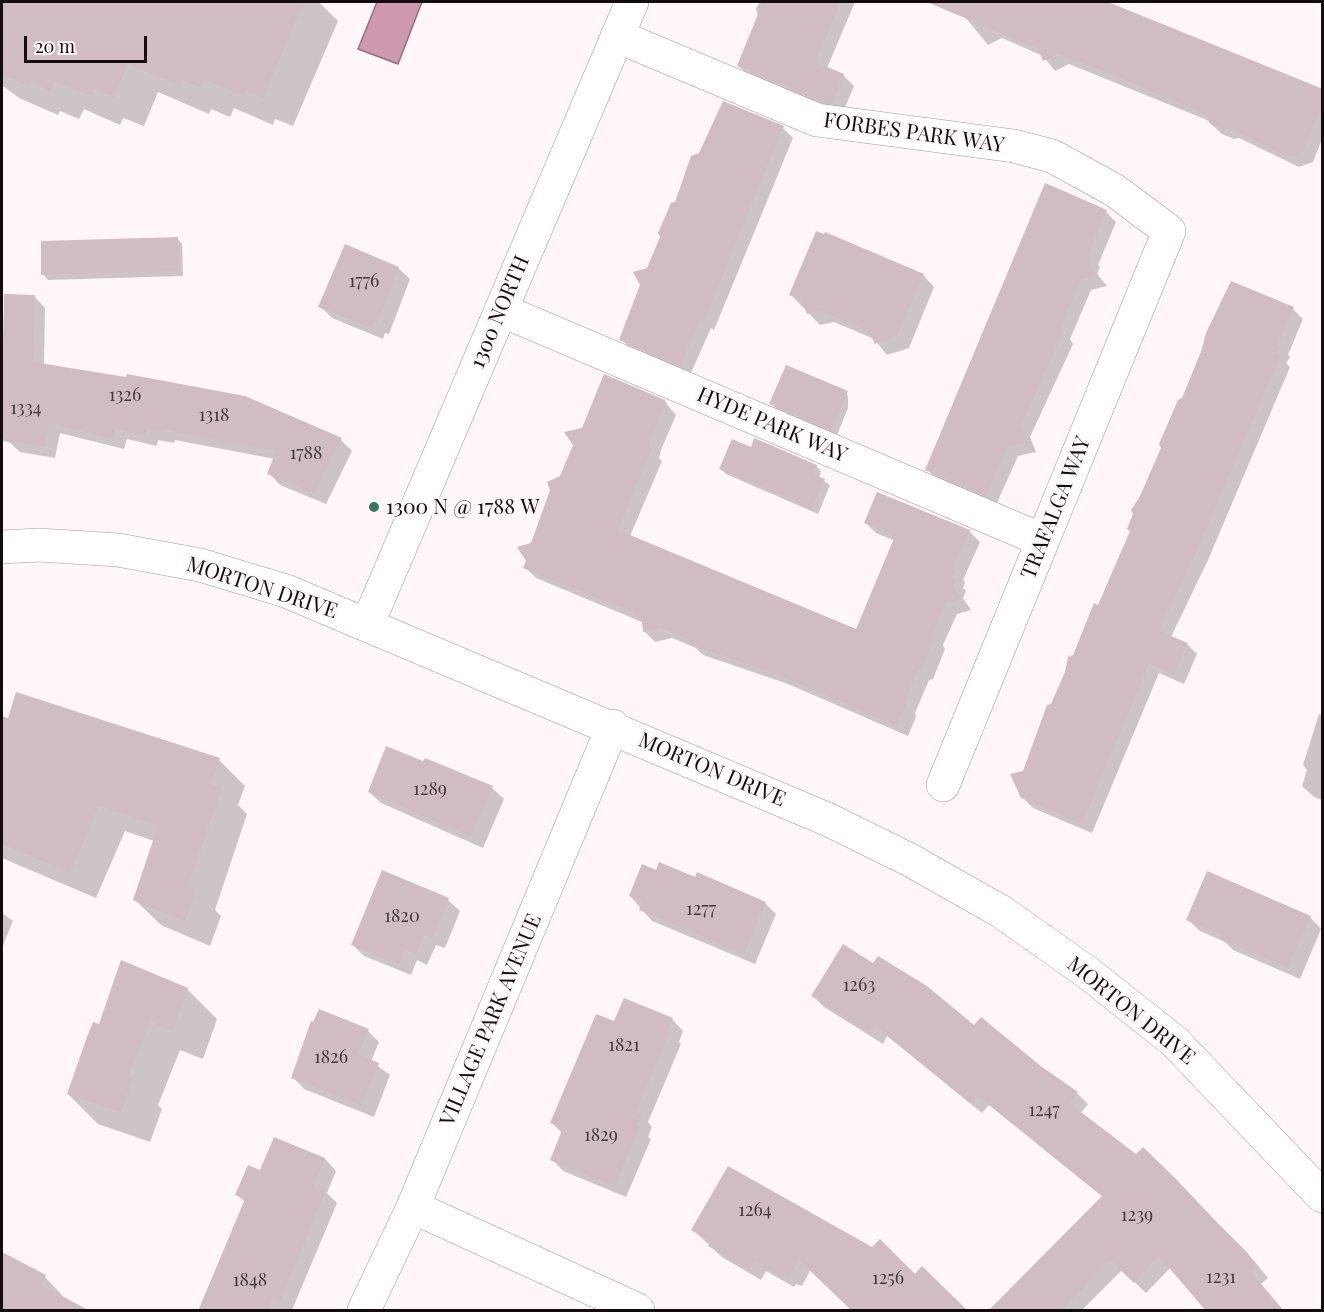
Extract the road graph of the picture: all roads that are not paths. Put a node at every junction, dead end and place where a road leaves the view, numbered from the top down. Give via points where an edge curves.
1 (632, 2) edge
2 (617, 36) junction
3 (1169, 231) joint
4 (501, 310) junction
5 (1042, 540) junction
6 (2, 547) edge
7 (368, 623) junction
8 (613, 726) junction
9 (943, 785) dead end
10 (1323, 1196) edge
11 (412, 1207) junction
12 (364, 1311) edge
13 (638, 1311) edge

1 - 2 street, 1300 NORTH
2 - 3 street, FORBES PARK WAY via 818,120 1014,147 1052,156 1114,190
2 - 4 street, 1300 NORTH
3 - 5 street, TRAFALGA WAY
4 - 5 street, HYDE PARK WAY
4 - 7 street, 1300 NORTH
5 - 9 street, TRAFALGA WAY
6 - 7 street, MORTON DRIVE via 118,550 200,565 286,591
7 - 8 street, MORTON DRIVE
8 - 10 street, MORTON DRIVE via 829,820 1002,912 1088,973 1173,1041
8 - 11 street, VILLAGE PARK AVENUE
11 - 12 street, VILLAGE PARK AVENUE
11 - 13 street

